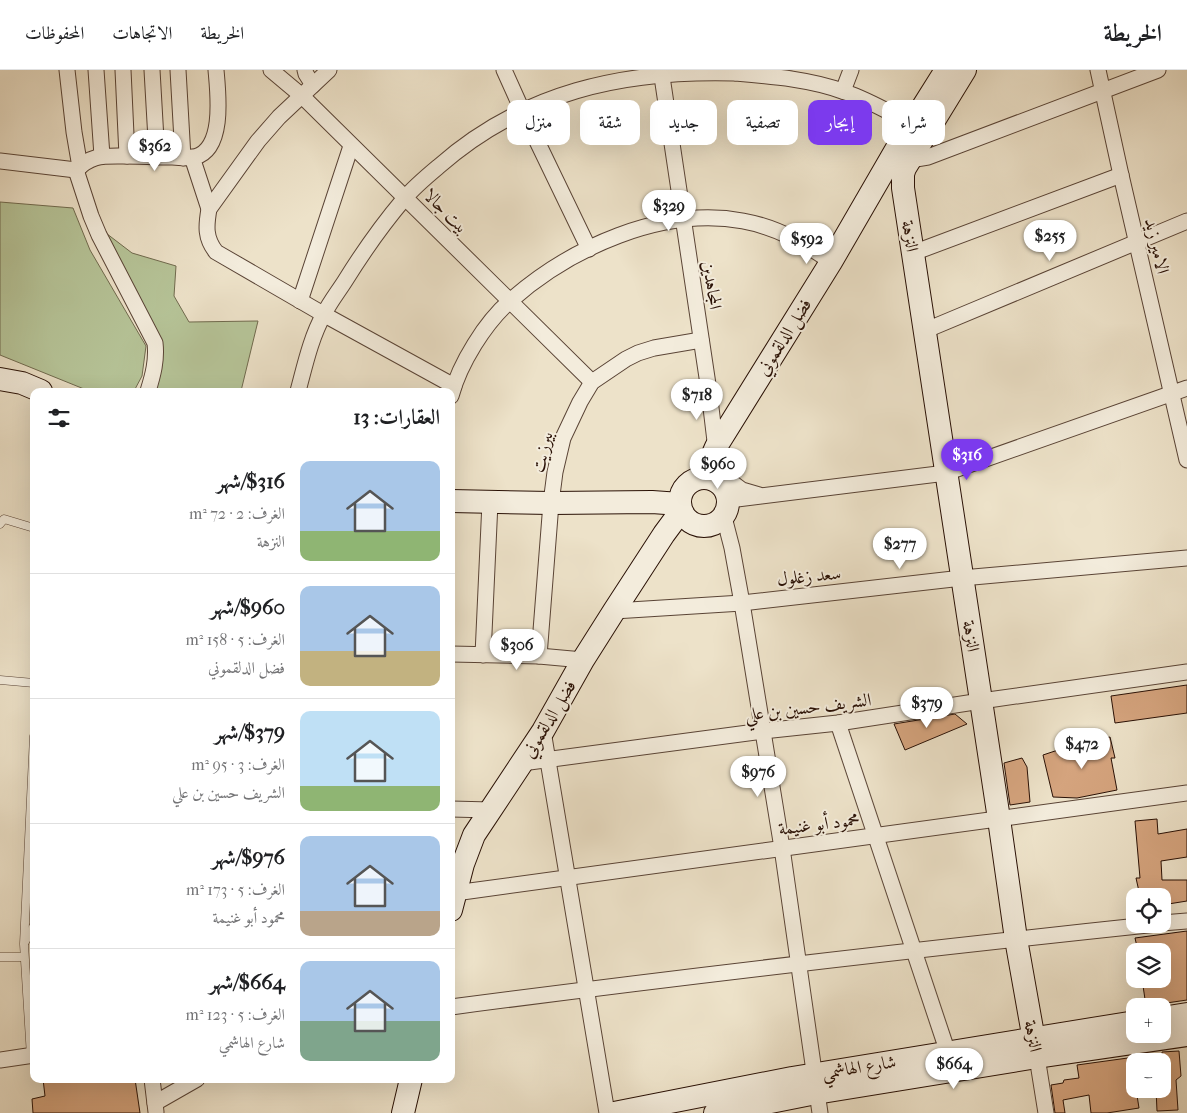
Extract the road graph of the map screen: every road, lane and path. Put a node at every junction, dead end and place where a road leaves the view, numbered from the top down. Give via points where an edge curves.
1 (67, 70) edge
2 (96, 70) edge
3 (123, 70) edge
4 (152, 70) edge
5 (178, 70) edge
6 (216, 70) edge
7 (271, 70) edge
8 (305, 70) edge
9 (329, 70) edge
10 (504, 70) edge
11 (851, 70) edge
12 (946, 70) edge
13 (965, 70) edge
14 (1098, 70) edge
15 (1158, 70) edge
16 (661, 71) edge
17 (313, 85) junction
18 (1103, 90) junction
19 (843, 91) junction
20 (302, 96) junction
21 (518, 100) edge
22 (545, 100) edge
23 (927, 100) edge
24 (882, 108) edge
25 (507, 118) edge
26 (539, 145) edge
27 (899, 145) edge
28 (351, 146) junction
29 (102, 156) junction
30 (127, 156) junction
31 (157, 157) junction
32 (187, 157) junction
33 (910, 160) junction
34 (0, 161) edge
35 (78, 169) junction
36 (1121, 175) junction
37 (874, 186) junction
38 (903, 188) junction
39 (405, 197) junction
40 (209, 209) junction
41 (683, 220) junction
42 (1187, 221) edge
43 (1136, 242) junction
44 (589, 249) junction
45 (913, 253) junction
46 (831, 262) junction
47 (300, 301) junction
48 (510, 301) junction
49 (323, 314) junction
50 (924, 331) junction
51 (701, 340) junction
52 (0, 379) edge
53 (592, 382) junction
54 (34, 388) edge
55 (149, 388) edge
56 (299, 388) edge
57 (448, 388) edge
58 (454, 388) edge
59 (1187, 388) edge
60 (709, 390) junction
61 (1172, 394) junction
62 (737, 413) junction
63 (716, 448) junction
64 (1187, 460) edge
65 (946, 473) junction
66 (703, 477) junction
67 (761, 496) junction
68 (455, 501) edge
69 (490, 502) junction
70 (550, 503) junction
71 (681, 507) junction
72 (726, 509) junction
73 (0, 524) edge
74 (30, 527) edge
75 (1187, 558) edge
76 (962, 578) junction
77 (742, 603) junction
78 (614, 611) junction
79 (455, 654) edge
80 (483, 655) junction
81 (539, 656) junction
82 (583, 660) junction
83 (1187, 672) edge
84 (0, 680) edge
85 (30, 683) edge
86 (981, 701) junction
87 (838, 723) junction
88 (543, 731) junction
89 (763, 731) junction
90 (548, 760) junction
91 (522, 763) junction
92 (1187, 793) edge
93 (455, 809) edge
94 (491, 810) junction
95 (999, 819) junction
96 (876, 836) junction
97 (782, 848) junction
98 (567, 877) junction
99 (455, 894) edge
100 (30, 901) edge
101 (455, 901) edge
102 (1187, 921) edge
103 (1171, 922) edge
104 (1126, 927) edge
105 (30, 933) edge
106 (1016, 939) junction
107 (24, 944) junction
108 (914, 950) junction
109 (0, 957) edge
110 (24, 957) junction
111 (798, 963) junction
112 (586, 989) junction
113 (455, 1006) edge
114 (1187, 1014) edge
115 (1171, 1017) edge
116 (1126, 1024) edge
117 (30, 1031) edge
118 (1187, 1035) edge
119 (1035, 1048) junction
120 (948, 1053) junction
121 (30, 1056) edge
122 (0, 1060) edge
123 (152, 1083) edge
124 (191, 1083) edge
125 (410, 1083) edge
126 (817, 1093) edge
127 (155, 1108) edge
128 (402, 1113) edge
129 (606, 1113) edge
130 (614, 1113) edge
131 (715, 1113) edge
132 (1046, 1113) edge

1 - 35 street
2 - 29 street
3 - 30 street
4 - 31 street
5 - 32 street
6 - 32 street via 218,102 215,133 204,153
7 - 20 street, بيت جالا
8 - 17 street
9 - 17 street
10 - 21 street
11 - 19 street
12 - 23 main road, فضل الدلقموني
13 - 33 main road, النزهة
14 - 18 street, الامير زيد
15 - 18 street
16 - 19 street via 752,74
16 - 22 street via 576,88
16 - 41 street, المجاهدين
17 - 20 street
18 - 33 street
18 - 36 street, الامير زيد
19 - 24 street
20 - 28 street, بيت جالا
20 - 40 street via 258,141
25 - 39 street via 464,145
26 - 44 street
27 - 37 main road, فضل الدلقموني
28 - 39 street, بيت جالا
28 - 47 street
29 - 30 street
29 - 35 street via 93,158
30 - 31 street
31 - 32 street
32 - 40 street
33 - 38 main road, النزهة via 903,174
34 - 35 street
35 - 55 street via 101,241 155,343 155,362
36 - 43 street, الامير زيد
36 - 45 street
37 - 38 main road via 890,178
37 - 46 main road, فضل الدلقموني
38 - 45 main road, النزهة
39 - 48 street, بيت جالا
39 - 49 street via 362,252
40 - 47 street via 207,235 216,252
41 - 44 street via 626,232
41 - 46 street via 722,218 761,225 798,240
41 - 51 street, المجاهدين
42 - 43 street
43 - 50 street
43 - 61 street, الامير زيد
44 - 48 street via 547,272
45 - 50 main road, النزهة
46 - 62 main road, فضل الدلقموني
47 - 49 street
48 - 53 street, بيت جالا
48 - 58 street via 478,340
49 - 56 street
49 - 57 street
50 - 65 main road, النزهة
51 - 53 street, بيرزيت via 638,353
51 - 60 street, المجاهدين
52 - 54 main road
53 - 70 street, بيرزيت via 563,438
59 - 61 street
60 - 62 street via 722,407
60 - 63 street, المجاهدين
61 - 64 street, الامير زيد
61 - 65 street
62 - 63 main road, فضل الدلقموني
63 - 66 main road, فضل الدلقموني
63 - 67 street, المجاهدين via 730,481 742,490
65 - 67 street
65 - 76 main road, النزهة
66 - 71 main road via 688,483 683,489
66 - 72 main road via 718,481 723,486 727,493
67 - 72 street
68 - 69 main road
69 - 70 main road
69 - 80 street
70 - 71 main road via 652,502
70 - 81 street, بيرزيت
71 - 72 main road via 686,518 701,526 717,523
71 - 78 main road, فضل الدلقموني
72 - 77 street
73 - 74 lane via 4,519
75 - 76 street, سعد زغلول
76 - 77 street, سعد زغلول
76 - 86 main road, النزهة
77 - 78 street, سعد زغلول
77 - 89 street
78 - 82 main road, فضل الدلقموني
79 - 80 street
80 - 81 street
81 - 82 street
82 - 88 main road, فضل الدلقموني
83 - 86 street, الشريف حسين بن علي
84 - 85 lane
86 - 87 street, الشريف حسين بن علي
86 - 95 main road, النزهة
87 - 89 street, الشريف حسين بن علي
87 - 96 street
88 - 90 street
88 - 91 main road, فضل الدلقموني
89 - 90 street, الشريف حسين بن علي
89 - 97 street
90 - 91 street, الشريف حسين بن علي
90 - 98 street
91 - 94 main road, فضل الدلقموني
92 - 95 street, محمود أبو غنيمة
93 - 94 street
94 - 99 main road, فضل الدلقموني via 467,850
95 - 96 street, محمود أبو غنيمة
95 - 106 main road, النزهة
96 - 97 street, محمود أبو غنيمة
96 - 108 street
97 - 98 street, محمود أبو غنيمة
97 - 111 street
98 - 101 street, محمود أبو غنيمة
98 - 112 street
100 - 107 lane
102 - 103 street
104 - 106 street
105 - 107 lane
106 - 108 street
106 - 119 main road, النزهة
107 - 110 lane
108 - 111 street
108 - 120 street
109 - 110 lane
110 - 117 lane
111 - 112 street
111 - 126 street
112 - 113 street
112 - 129 street
114 - 115 main road
116 - 119 main road, شارع الهاشمي
118 - 119 main road, شارع الهاشمي
119 - 120 main road, شارع الهاشمي
119 - 126 main road, شارع الهاشمي
119 - 132 street, النزهة
120 - 126 main road, شارع الهاشمي
121 - 122 street
123 - 127 street
124 - 127 street
125 - 128 main road
126 - 130 main road, شارع الهاشمي
126 - 131 main road, شارع الهاشمي

